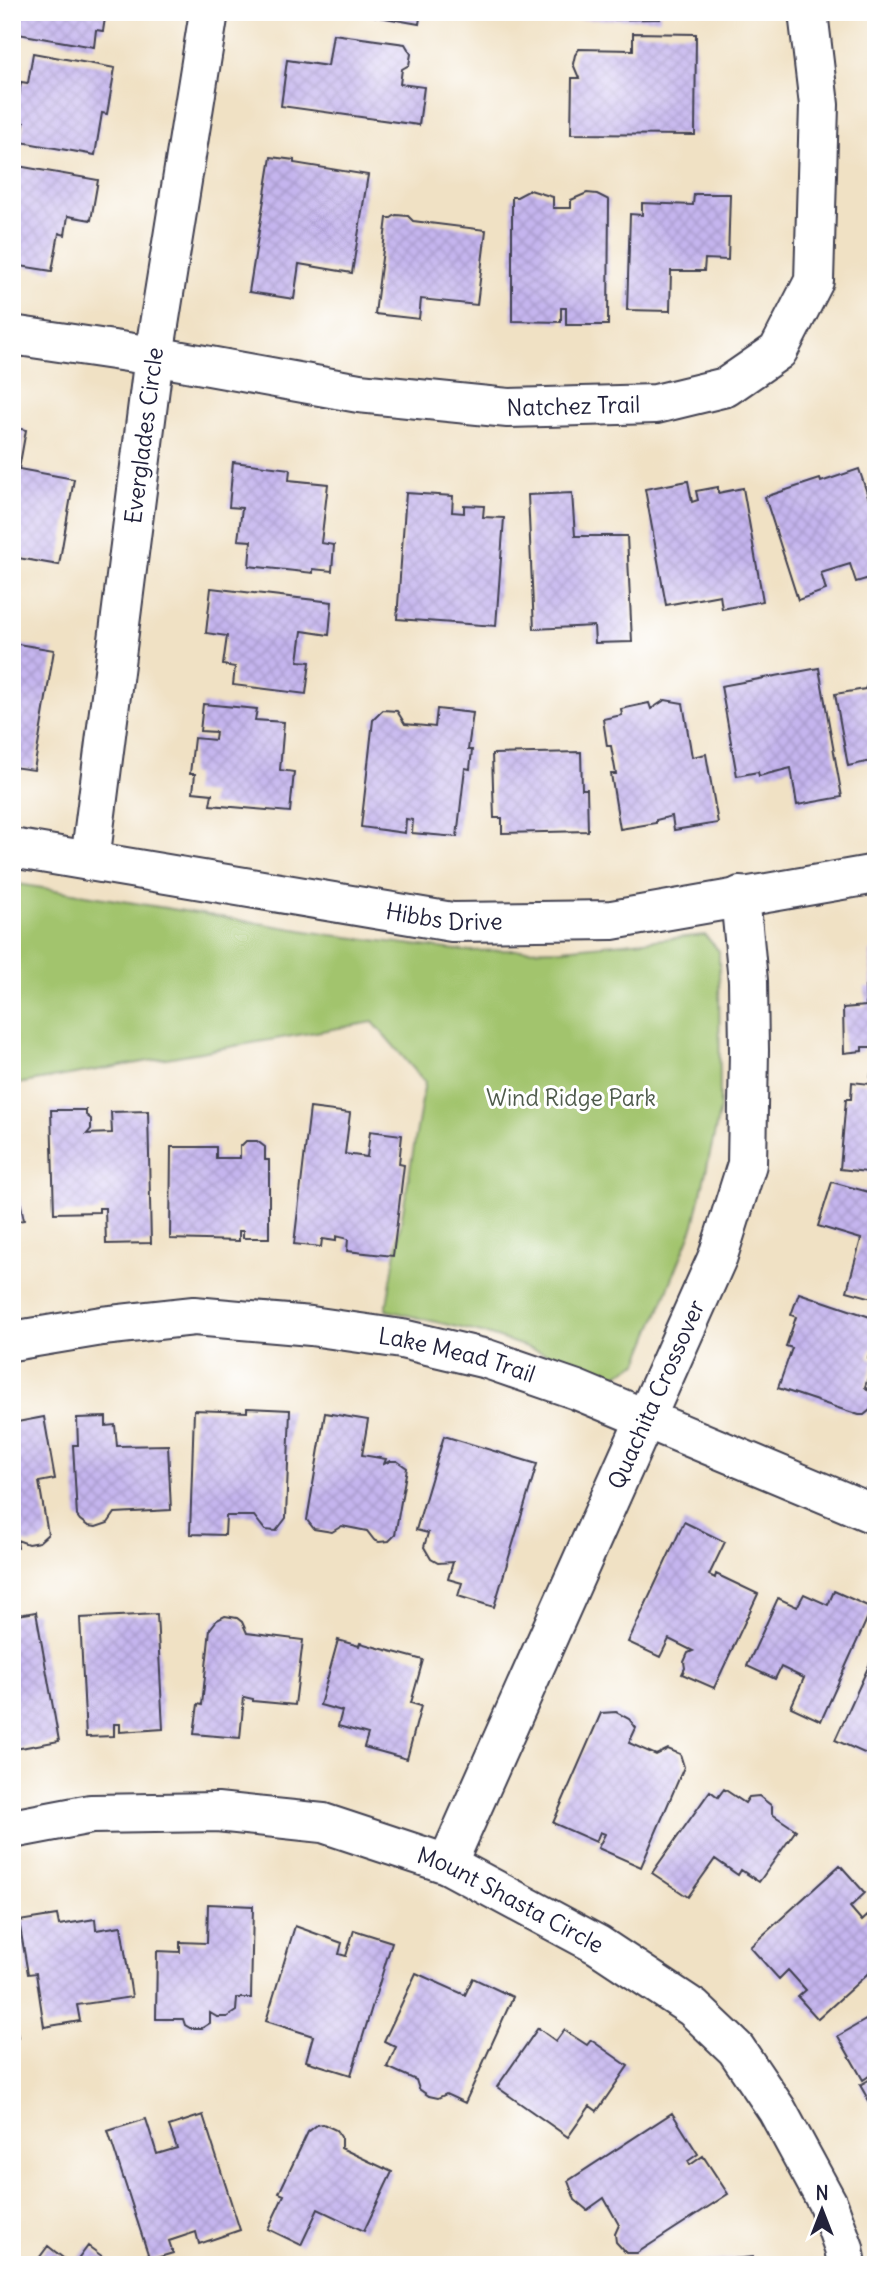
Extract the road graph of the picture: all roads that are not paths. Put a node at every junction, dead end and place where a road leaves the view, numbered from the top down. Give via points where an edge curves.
1 (209, 12) edge
2 (808, 12) edge
3 (12, 335) edge
4 (154, 356) junction
5 (12, 848) edge
6 (90, 861) junction
7 (876, 874) edge
8 (740, 897) junction
9 (12, 1341) edge
10 (645, 1417) junction
11 (876, 1515) edge
12 (12, 1829) edge
13 (447, 1864) junction
14 (847, 2265) edge

1 - 4 street, Everglades Circle
2 - 4 street, Natchez Trail via 819,105 814,281 778,351 726,387 656,404 508,408 359,393
3 - 4 street, Natchez Trail
4 - 6 street, Everglades Circle
5 - 6 street, Hibbs Drive
6 - 8 street, Hibbs Drive via 452,922 612,920
7 - 8 street, Hibbs Drive
8 - 10 street, Quachita Crossover via 750,1050 747,1164 718,1256
9 - 10 street, Lake Mead Trail via 194,1316 311,1326 402,1339 487,1359
10 - 11 street, Lake Mead Trail
10 - 13 street, Quachita Crossover
12 - 13 street, Mount Shasta Circle via 91,1814 217,1812 323,1823
13 - 14 street, Mount Shasta Circle via 598,1945 693,2008 736,2049 777,2110 828,2204

